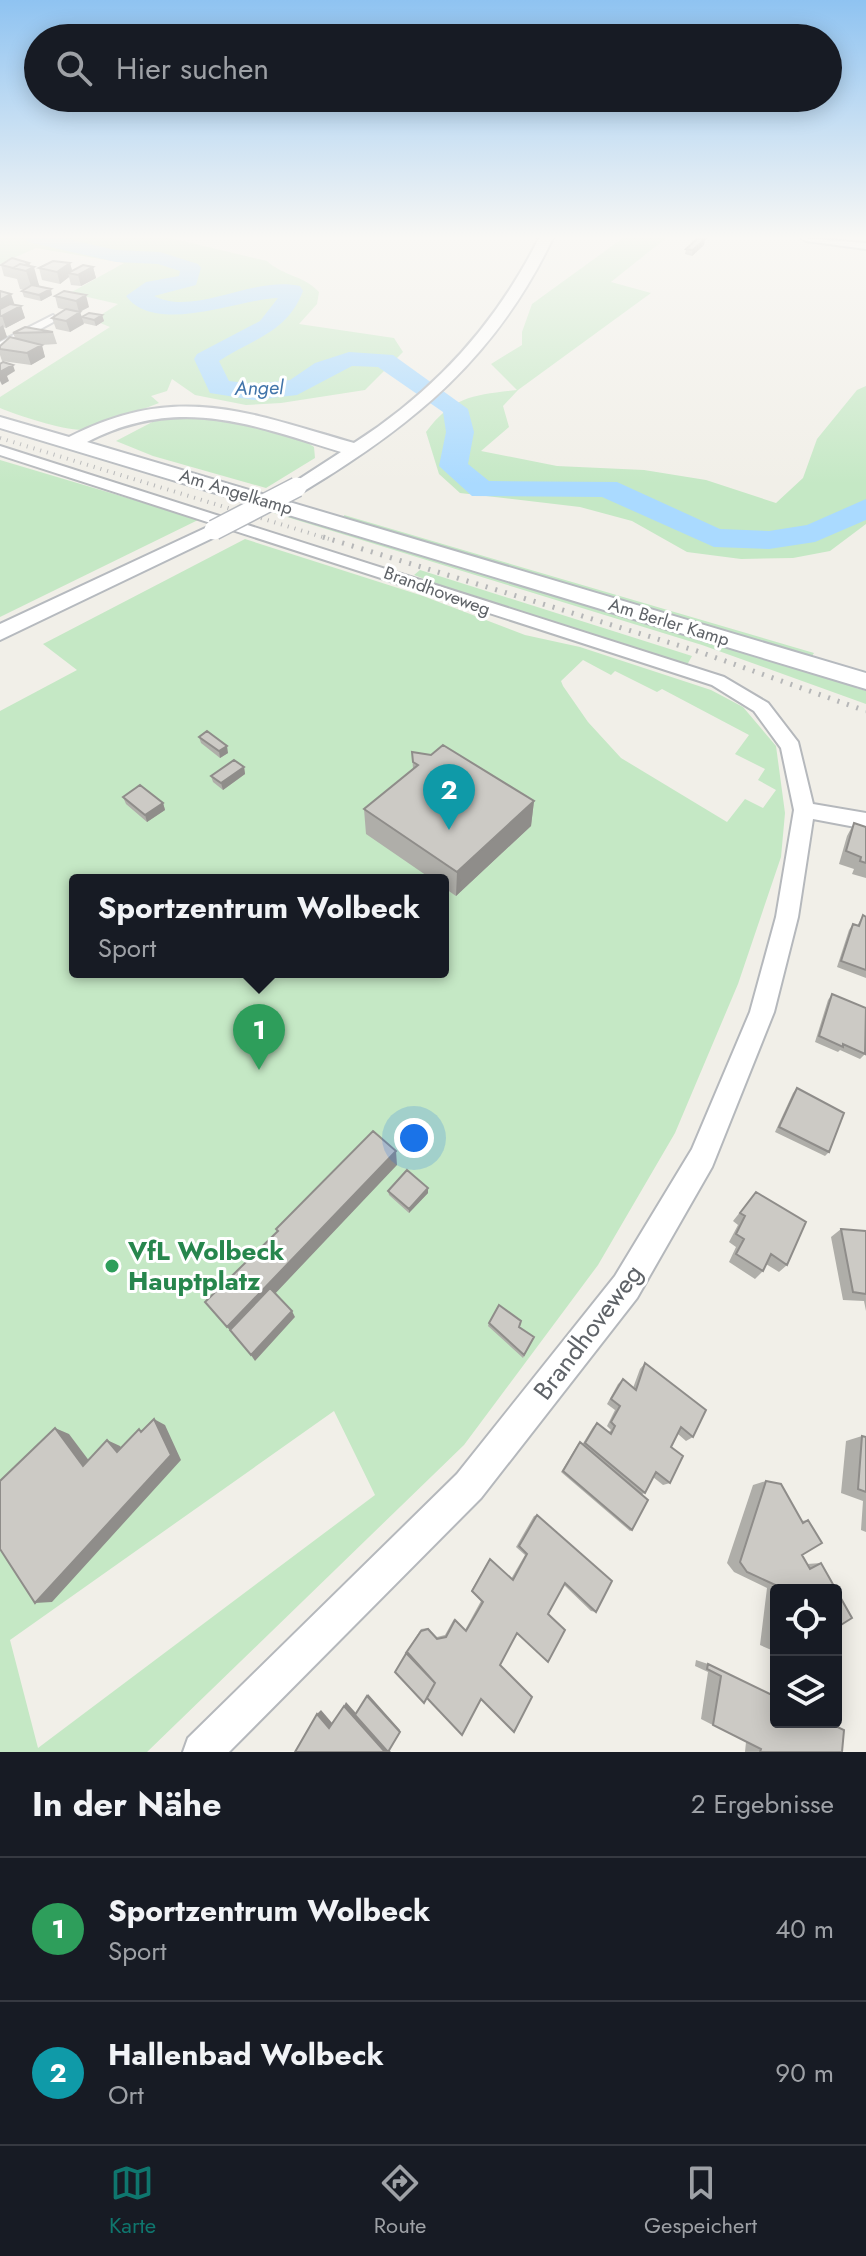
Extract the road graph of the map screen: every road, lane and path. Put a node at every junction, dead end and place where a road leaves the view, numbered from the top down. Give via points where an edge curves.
1 (50, 320) edge
2 (501, 320) edge
3 (0, 347) edge
4 (0, 422) edge
5 (364, 445) junction
6 (81, 446) junction
7 (0, 450) edge
8 (472, 563) joint
9 (0, 633) edge
10 (866, 681) edge
11 (804, 810) junction
12 (866, 821) edge
13 (202, 1752) edge

1 - 3 street
2 - 5 main road via 464,363
4 - 6 main road, Am Angelkamp
5 - 6 main road via 203,409 166,410
5 - 9 main road, bridge via 214,530
6 - 8 main road, Am Angelkamp
7 - 11 street, Brandhoveweg via 718,681 761,707 791,747
8 - 10 main road, Am Berler Kamp
11 - 12 street
11 - 13 street, Brandhoveweg via 787,917 757,1025 702,1158 626,1287 469,1486

